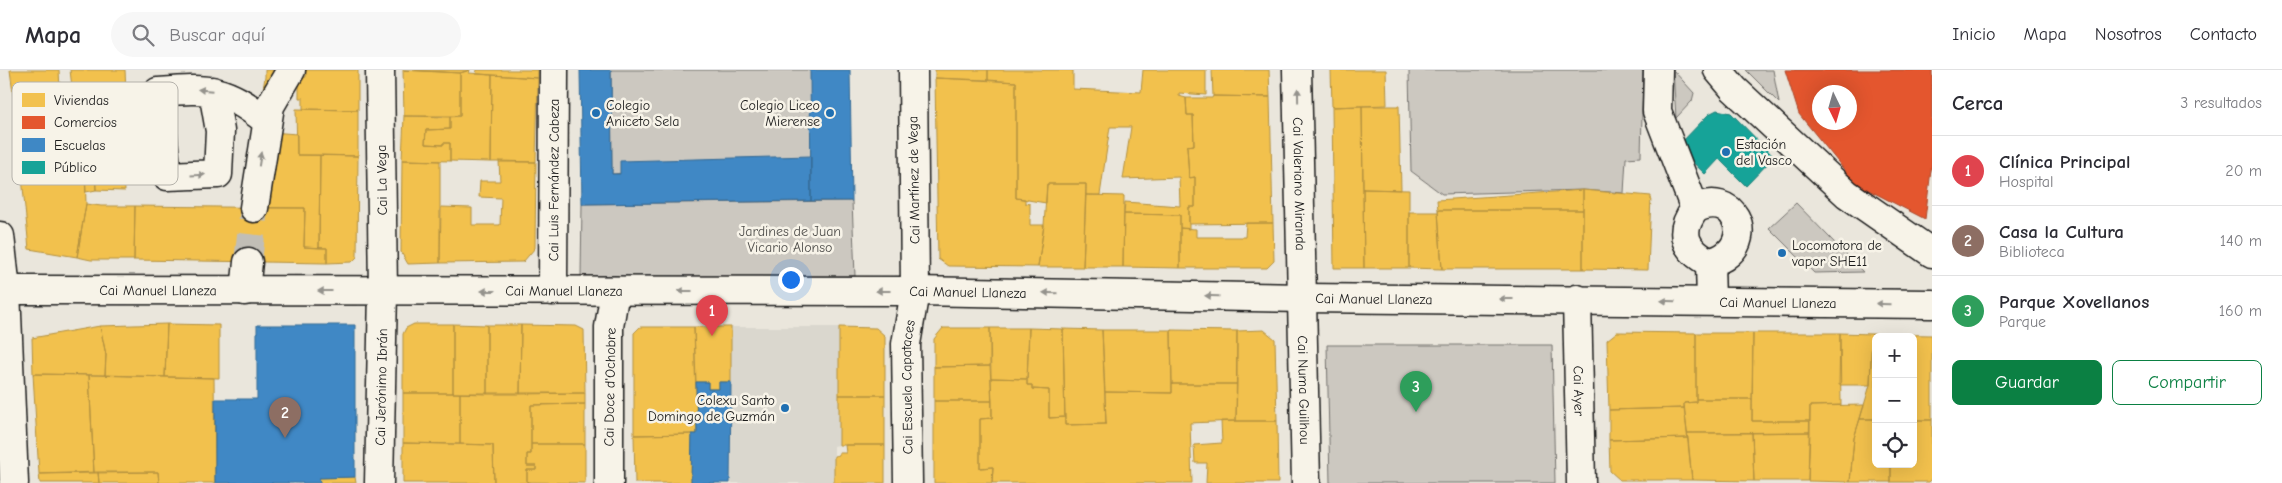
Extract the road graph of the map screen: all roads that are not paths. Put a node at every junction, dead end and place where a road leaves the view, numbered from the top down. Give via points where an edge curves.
1 (292, 70) edge
2 (380, 70) edge
3 (554, 70) edge
4 (913, 70) edge
5 (1297, 70) edge
6 (1658, 70) edge
7 (1718, 70) edge
8 (178, 91) edge
9 (214, 91) junction
10 (258, 114) junction
11 (220, 131) junction
12 (178, 176) edge
13 (254, 208) tunnel mouth
14 (1695, 209) junction
15 (0, 236) edge
16 (1932, 253) edge
17 (248, 262) tunnel mouth
18 (1710, 263) junction
19 (6, 290) junction
20 (245, 291) junction
21 (383, 291) junction
22 (553, 291) junction
23 (614, 291) junction
24 (915, 291) junction
25 (1303, 298) junction
26 (1577, 299) junction
27 (1711, 301) junction
28 (1932, 304) edge
29 (14, 483) edge
30 (379, 483) edge
31 (609, 483) edge
32 (908, 483) edge
33 (1306, 483) edge
34 (1581, 483) edge

1 - 10 street via 270,106
2 - 21 street, Cai La Vega
3 - 22 street, Cai Luis Fernández Cabeza
4 - 24 street, Cai Martínez de Vega
25 -> 5 street, Cai Valeriano Miranda
6 - 14 street via 1657,111
7 - 16 street via 1734,89 1847,194
9 -> 8 street
9 - 10 street via 241,101
9 - 11 street
10 - 11 street
13 -> 10 street
12 -> 11 street via 218,174
14 - 18 street via 1686,221 1689,248
14 - 18 street via 1706,203 1719,204 1737,219 1736,243 1725,256
15 - 19 street
17 - 20 street
18 - 27 street
19 - 20 street, Cai Manuel Llaneza
19 - 29 street
21 -> 20 street, Cai Manuel Llaneza
22 -> 21 street, Cai Manuel Llaneza
21 - 30 street, Cai Jerónimo Ibrán
22 - 23 street, Cai Manuel Llaneza
24 -> 23 street, Cai Manuel Llaneza
23 - 31 street, Cai Doce d'Ochobre via 609,327
25 -> 24 street, Cai Manuel Llaneza
24 - 32 street, Cai Escuela Capataces via 906,344
26 -> 25 street, Cai Manuel Llaneza
25 - 33 street, Cai Numa Guilhou
27 -> 26 street, Cai Manuel Llaneza
26 - 34 street, Cai Ayer
28 -> 27 street, Cai Manuel Llaneza

